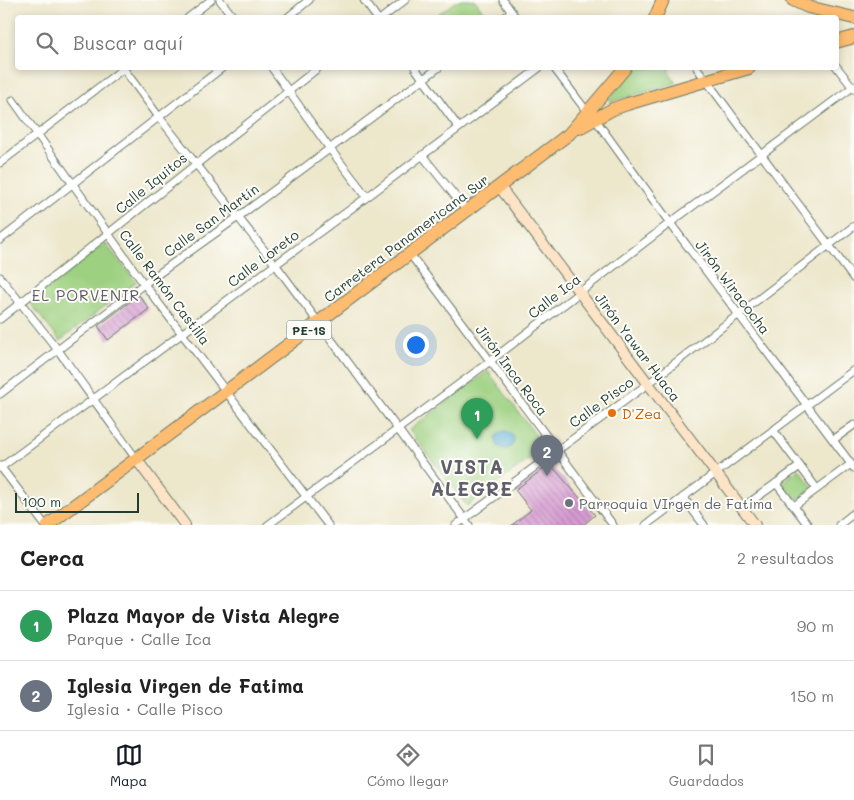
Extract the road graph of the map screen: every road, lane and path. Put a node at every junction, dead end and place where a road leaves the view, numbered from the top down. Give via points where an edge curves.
1 (211, 0) edge
2 (220, 0) edge
3 (310, 0) edge
4 (364, 0) edge
5 (405, 0) edge
6 (503, 0) edge
7 (663, 0) edge
8 (793, 0) edge
9 (808, 8) edge
10 (192, 15) edge
11 (232, 15) edge
12 (290, 15) edge
13 (375, 15) edge
14 (386, 15) edge
15 (514, 15) edge
16 (657, 15) edge
17 (854, 18) edge
18 (854, 37) edge
19 (839, 41) edge
20 (121, 70) edge
21 (125, 70) edge
22 (219, 70) edge
23 (274, 70) edge
24 (315, 70) edge
25 (416, 70) edge
26 (435, 70) edge
27 (536, 70) edge
28 (556, 70) edge
29 (623, 70) edge
30 (698, 70) edge
31 (742, 70) edge
32 (839, 70) edge
33 (423, 78) junction
34 (706, 80) junction
35 (853, 87) edge
36 (289, 90) junction
37 (13, 100) dead end
38 (591, 116) junction
39 (159, 117) junction
40 (459, 128) junction
41 (36, 135) junction
42 (330, 148) junction
43 (422, 155) junction
44 (761, 155) junction
45 (196, 163) junction
46 (0, 164) edge
47 (72, 184) junction
48 (500, 186) junction
49 (367, 197) junction
50 (467, 210) junction
51 (238, 217) junction
52 (670, 223) junction
53 (854, 226) edge
54 (109, 233) junction
55 (0, 240) edge
56 (828, 245) junction
57 (410, 254) junction
58 (275, 264) junction
59 (0, 276) edge
60 (854, 279) edge
61 (144, 284) junction
62 (579, 292) junction
63 (20, 303) junction
64 (738, 315) junction
65 (0, 318) edge
66 (318, 323) junction
67 (183, 333) junction
68 (58, 350) junction
69 (490, 362) junction
70 (854, 370) edge
71 (648, 383) junction
72 (227, 391) junction
73 (0, 394) edge
74 (92, 400) junction
75 (807, 405) junction
76 (854, 424) edge
77 (398, 428) junction
78 (773, 430) junction
79 (833, 440) junction
80 (556, 450) junction
81 (137, 460) junction
82 (800, 466) junction
83 (853, 466) edge
84 (0, 467) edge
85 (715, 473) junction
86 (776, 483) junction
87 (817, 489) junction
88 (307, 497) junction
89 (683, 497) junction
90 (794, 506) junction
91 (742, 508) junction
92 (854, 513) edge
93 (467, 522) edge
94 (843, 524) edge
95 (47, 525) edge
96 (185, 525) edge
97 (268, 525) edge
98 (328, 525) edge
99 (456, 525) edge
100 (613, 525) edge
101 (646, 525) edge
102 (704, 525) edge
103 (755, 525) edge
104 (808, 525) edge

1 - 10 street
2 - 11 street
3 - 12 street
4 - 13 street
5 - 14 street
6 - 15 street
7 - 16 highway
8 - 9 highway
9 - 17 highway
18 - 19 highway
20 - 41 street
21 - 39 street
22 - 39 street
23 - 36 street
24 - 36 street, Calle Iquitos
25 - 33 street
26 - 33 street, Calle San Martín
27 - 40 street, Calle Loreto
28 - 38 street, Jirón Wiracocha
29 - 38 highway
30 - 34 street
31 - 34 highway, Carretera Panamericana Sur
32 - 35 street
33 - 40 street
33 - 42 street, Calle San Martín
34 - 38 highway, Carretera Panamericana Sur
34 - 44 street
35 - 44 street, Calle Ica
36 - 42 street
36 - 45 street, Calle Iquitos
37 - 41 street, Calle Ramón Castilla
38 - 48 highway, Carretera Panamericana Sur / PE-1S
38 - 52 street, Jirón Wiracocha
39 - 45 street
39 - 47 street
40 - 43 street, Calle Loreto
41 - 46 street
41 - 47 street, Calle Ramón Castilla
42 - 49 street
42 - 51 street, Calle San Martín
43 - 49 street, Calle Loreto
43 - 50 street
44 - 52 street, Calle Ica
44 - 56 street
45 - 51 street
45 - 54 street, Calle Iquitos
47 - 54 street, Calle Ramón Castilla
47 - 55 street
48 - 50 highway, Carretera Panamericana Sur / PE-1S
48 - 62 street, Jirón Yawar Huaca
49 - 58 street, Calle Loreto
50 - 57 highway, Carretera Panamericana Sur / PE-1S
51 - 58 street
51 - 61 street, Calle San Martín
52 - 62 street, Calle Ica
52 - 64 street, Jirón Wiracocha
53 - 56 street, Calle Pisco
54 - 61 street, Calle Ramón Castilla
54 - 63 street, Calle Iquitos
56 - 60 street
56 - 64 street, Calle Pisco
57 - 66 highway, Carretera Panamericana Sur / PE-1S
57 - 69 street, Jirón Inca Roca
58 - 66 street
58 - 67 street, Calle Loreto
59 - 63 street
61 - 67 street, Calle Ramón Castilla
61 - 68 street, Calle San Martín
62 - 69 street, Calle Ica
62 - 71 street, Jirón Yawar Huaca
63 - 65 street, Calle Iquitos
63 - 68 street
64 - 71 street, Calle Pisco
64 - 75 street, Jirón Wiracocha
66 - 72 highway, Carretera Panamericana Sur / PE-1S
66 - 77 street
67 - 72 street, Calle Ramón Castilla
67 - 74 street, Calle Loreto
68 - 73 street, Calle San Martín
68 - 74 street
69 - 77 street, Calle Ica
69 - 80 street, Jirón Inca Roca
70 - 75 street
71 - 80 street, Calle Pisco
71 - 85 street, Jirón Yawar Huaca
72 - 81 highway, Carretera Panamericana Sur / PE-1S
72 - 88 street, Calle Ramón Castilla
74 - 81 street
74 - 84 street, Calle Loreto
75 - 78 street
75 - 79 street, Jirón Wiracocha
76 - 79 street
77 - 88 street, Calle Ica
77 - 93 street
78 - 82 street
78 - 85 street
79 - 83 street, Jirón Wiracocha
80 - 93 street, Calle Pisco
80 - 100 street, Jirón Inca Roca
81 - 95 highway, Carretera Panamericana Sur / PE-1S
81 - 96 street
82 - 86 street
82 - 87 street
83 - 87 street
84 - 95 street
85 - 89 street
85 - 91 street, Jirón Yawar Huaca
86 - 90 street
86 - 91 street
87 - 90 street
88 - 97 street, Calle Ica
88 - 98 street, Calle Ramón Castilla
89 - 101 street
89 - 102 street
90 - 104 street
91 - 103 street, Jirón Yawar Huaca
92 - 94 street
93 - 99 street, Calle Pisco

